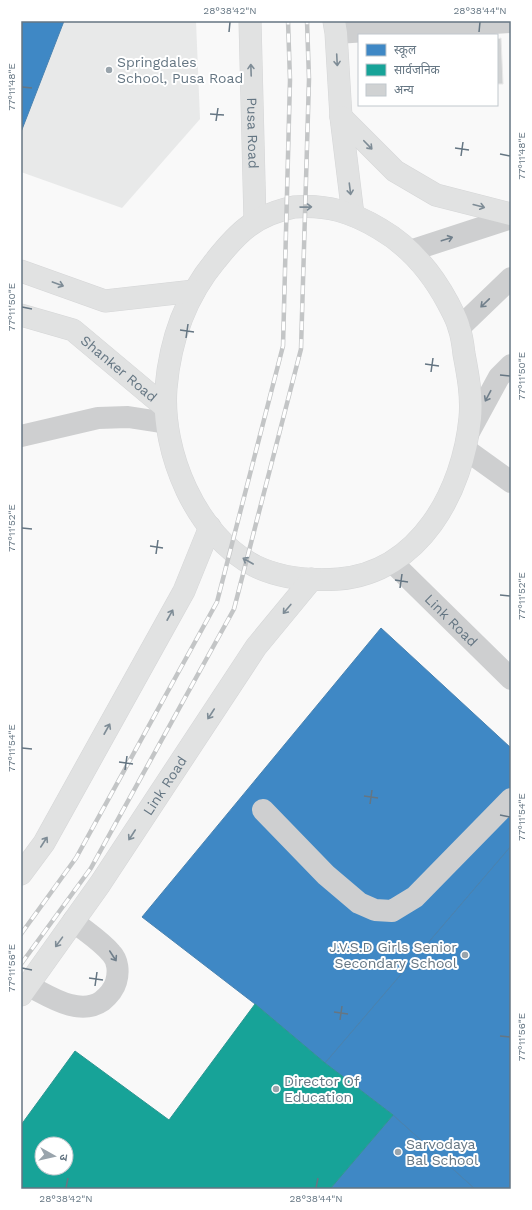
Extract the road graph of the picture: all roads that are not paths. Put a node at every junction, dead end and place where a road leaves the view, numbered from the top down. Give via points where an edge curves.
1 (250, 21) edge
2 (511, 22) edge
3 (335, 27) edge
4 (341, 117) junction
5 (511, 214) edge
6 (353, 216) junction
7 (511, 218) edge
8 (255, 221) junction
9 (410, 251) junction
10 (21, 271) edge
11 (511, 278) edge
12 (194, 292) junction
13 (21, 315) edge
14 (459, 328) junction
15 (511, 365) edge
16 (166, 415) junction
17 (21, 436) edge
18 (466, 442) junction
19 (511, 482) edge
20 (210, 527) junction
21 (392, 562) junction
22 (312, 579) junction
23 (511, 679) edge
24 (511, 799) edge
25 (263, 810) dead end
26 (21, 874) edge
27 (73, 921) junction
28 (24, 990) edge

8 -> 1 main road, Pusa Road
2 - 3 street
3 -> 4 main road
4 -> 5 main road via 395,171 436,195
4 -> 6 main road
8 -> 6 main road via 280,210 300,207 327,208
6 - 9 main road via 384,231
9 -> 7 street
8 - 12 main road via 221,253
9 - 14 main road via 440,290
10 -> 12 main road via 105,302
11 -> 14 street
12 - 16 main road via 186,307 172,350 166,384
13 - 16 main road, Shanker Road via 73,330
14 - 18 main road via 470,383 470,418
15 -> 18 street via 499,377
16 - 17 street via 98,418
16 - 20 main road via 178,470 192,500
18 - 19 street
18 - 21 main road via 456,478 435,518 416,543
22 -> 20 main road via 283,575 255,565 230,549
26 -> 20 main road via 44,843 184,591
21 - 22 main road via 380,569 353,577
21 - 23 street, Link Road
22 -> 27 main road, Link Road via 256,647
24 - 25 street via 415,897 392,911 375,910 359,903 326,875
27 -> 28 main road, Link Road
27 -> 28 street via 112,953 116,960 118,970 111,992 97,1004 86,1007 74,1006

